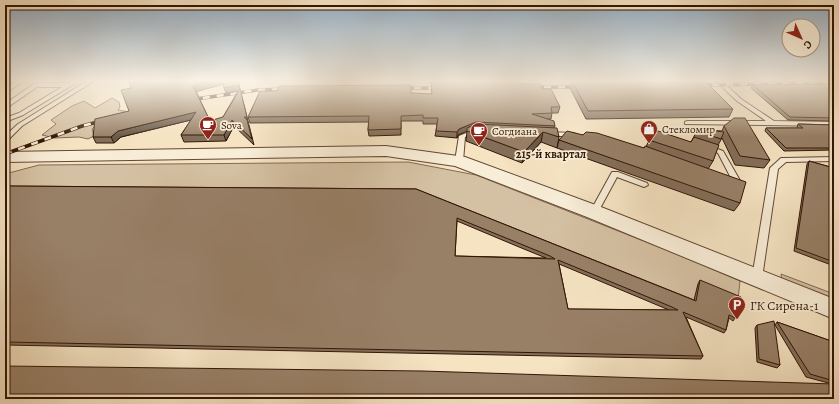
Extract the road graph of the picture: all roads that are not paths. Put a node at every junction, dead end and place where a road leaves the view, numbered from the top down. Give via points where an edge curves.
1 (15, 100) edge
2 (45, 100) edge
3 (61, 100) edge
4 (739, 100) edge
5 (5, 107) edge
6 (5, 120) edge
7 (687, 123) dead end
8 (773, 123) junction
9 (834, 124) edge
10 (482, 131) edge
11 (542, 134) edge
12 (579, 136) edge
13 (5, 140) edge
14 (701, 145) edge
15 (5, 157) edge
16 (816, 159) junction
17 (834, 160) edge
18 (458, 161) junction
19 (834, 165) edge
20 (724, 179) edge
21 (644, 185) dead end
22 (594, 212) junction
23 (757, 278) junction
24 (834, 309) edge

1 - 5 lane
2 - 6 lane via 22,114
3 - 13 lane via 20,125
4 - 8 lane
7 - 8 lane
8 - 9 lane
10 - 18 lane via 475,130 462,136
11 - 12 lane
14 - 20 lane via 721,152 738,184
15 - 18 street via 386,152
16 - 17 lane
16 - 19 lane
16 - 23 lane via 784,160 774,168
18 - 22 street
21 - 22 lane via 615,174
22 - 23 street
23 - 24 street

